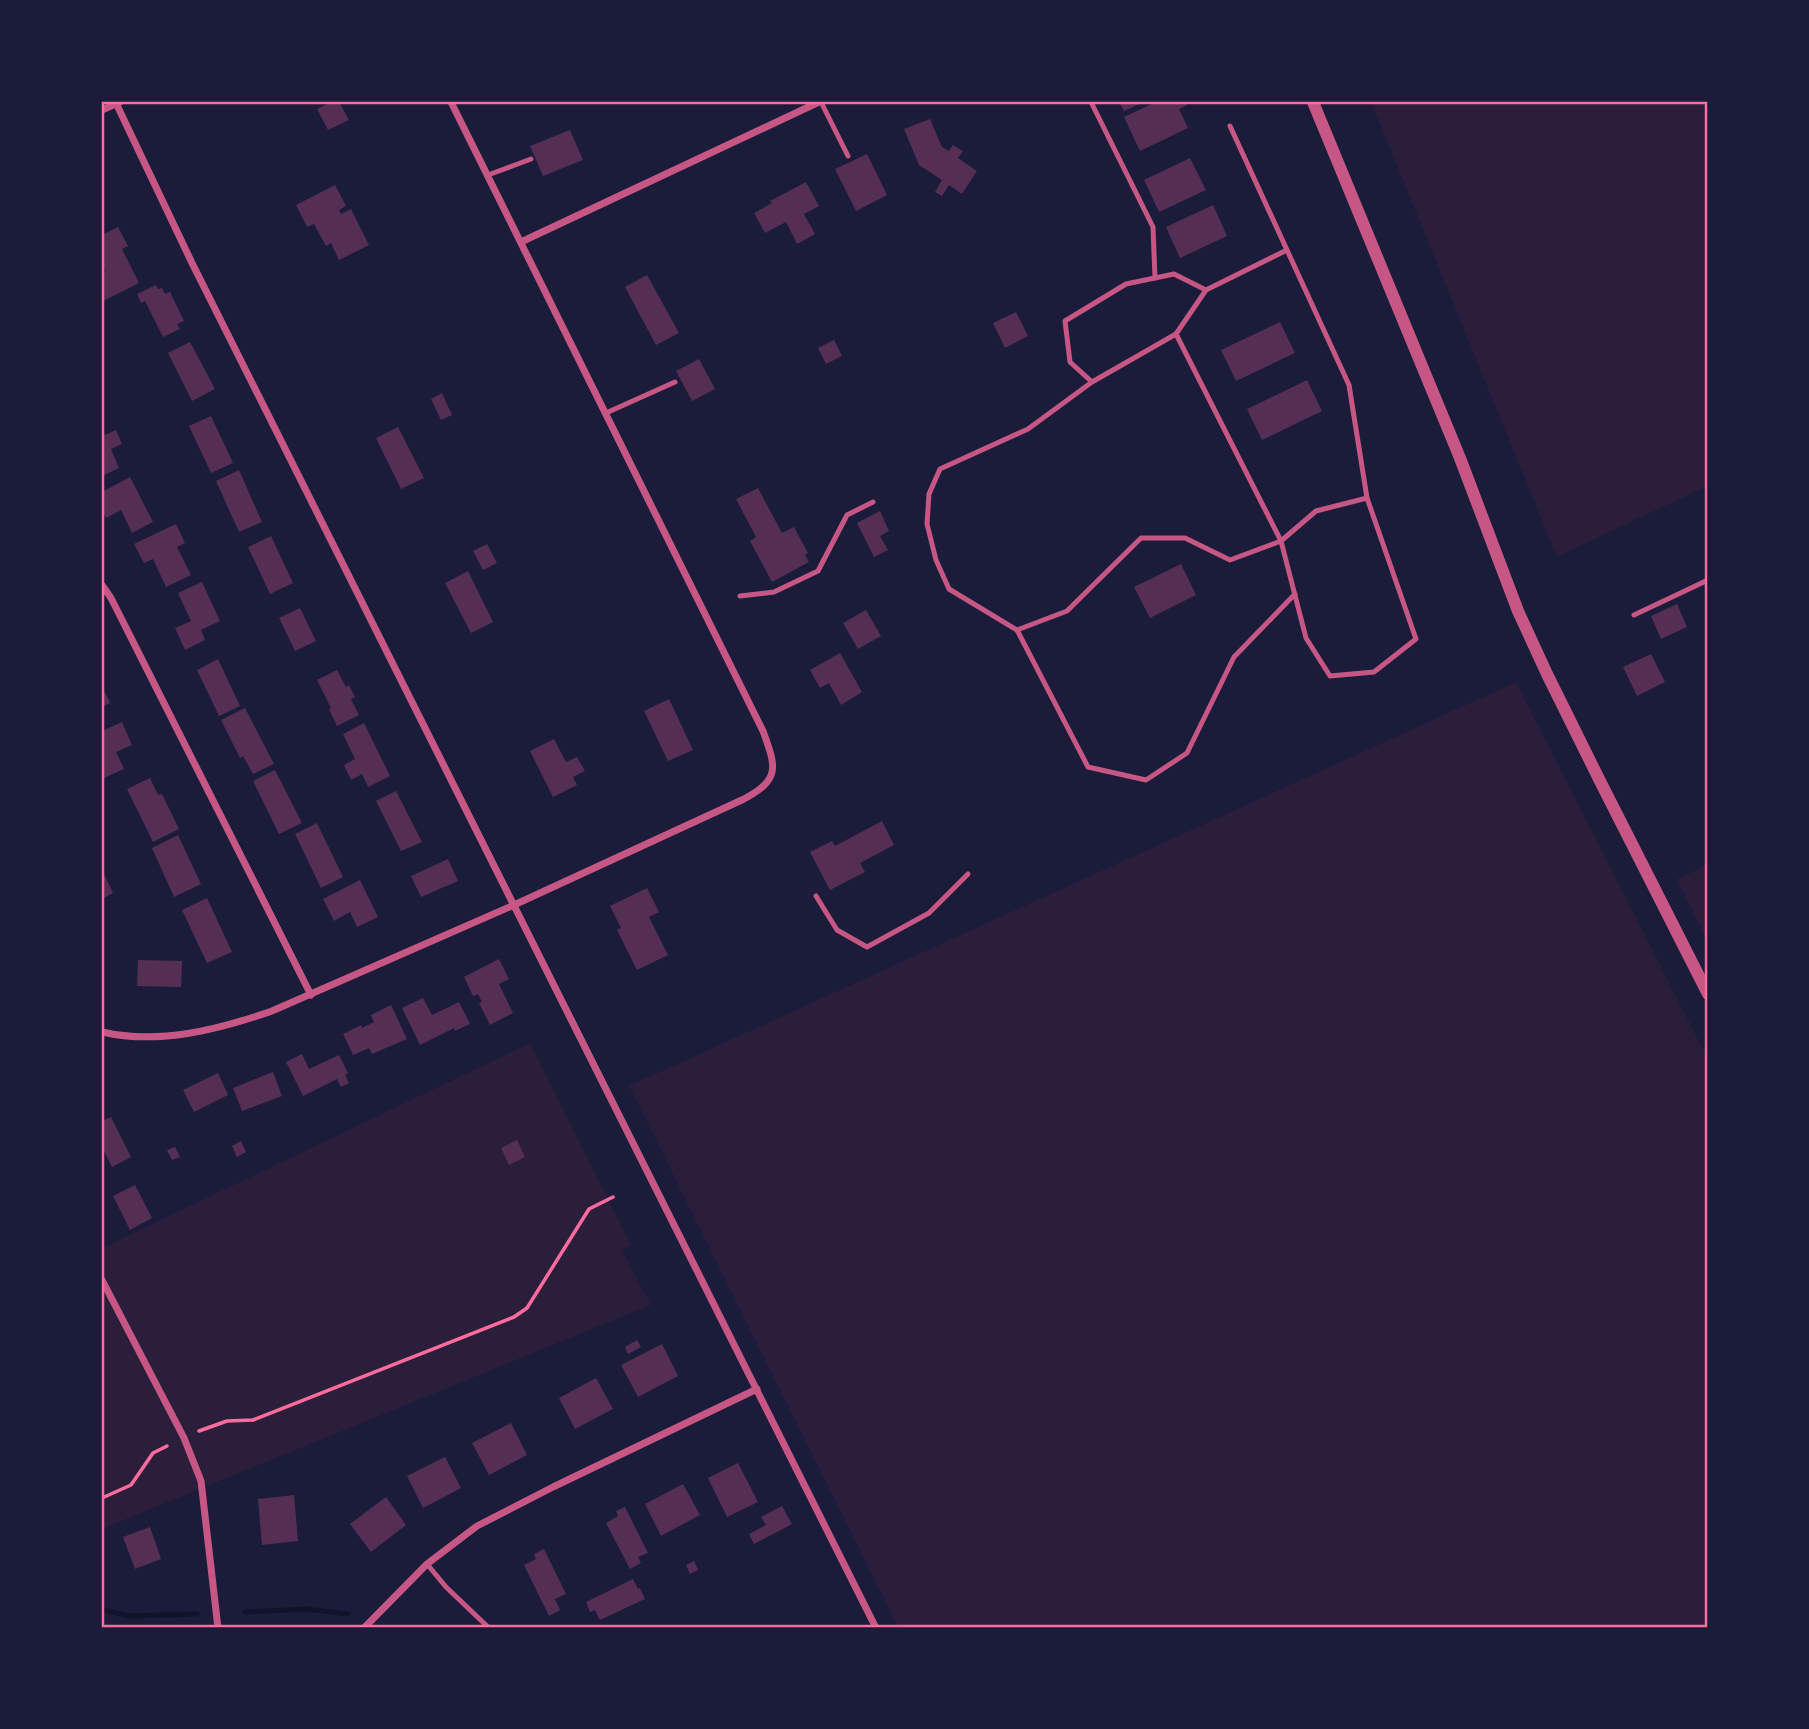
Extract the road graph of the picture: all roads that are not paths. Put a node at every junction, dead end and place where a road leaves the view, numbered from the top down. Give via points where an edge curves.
1 (118, 102) edge
2 (451, 102) edge
3 (820, 102) edge
4 (1091, 102) edge
5 (1312, 102) edge
6 (102, 110) edge
7 (1230, 126) dead end
8 (848, 156) dead end
9 (531, 159) dead end
10 (488, 175) junction
11 (521, 242) junction
12 (1287, 250) junction
13 (1155, 278) junction
14 (1206, 290) junction
15 (1176, 334) junction
16 (675, 382) dead end
17 (1092, 382) junction
18 (606, 413) junction
19 (1367, 498) junction
20 (873, 502) dead end
21 (1281, 541) junction
22 (1707, 580) edge
23 (102, 585) edge
24 (1295, 594) junction
25 (740, 596) dead end
26 (1634, 615) dead end
27 (1017, 630) junction
28 (968, 874) dead end
29 (816, 896) dead end
30 (514, 905) junction
31 (1707, 994) edge
32 (311, 995) junction
33 (102, 1032) edge
34 (102, 1280) edge
35 (757, 1389) junction
36 (426, 1564) junction
37 (218, 1628) edge
38 (364, 1628) edge
39 (489, 1628) edge
40 (876, 1628) edge

1 - 6 street
1 - 30 street via 204,288
2 - 10 street
3 - 8 lane
3 - 11 street
4 - 13 lane via 1153,227
5 - 31 street via 1460,457 1518,611
7 - 12 lane
9 - 10 lane
10 - 11 street
11 - 18 street
12 - 14 lane
12 - 19 lane via 1349,385
13 - 14 lane via 1174,274
13 - 17 lane via 1126,284 1065,321 1070,362
14 - 15 lane
15 - 17 lane
15 - 21 lane
16 - 18 lane
17 - 27 lane via 1028,429 940,469 929,494 927,524 949,589
18 - 30 street via 763,731 774,770 763,789 744,799
19 - 21 lane via 1316,511
19 - 24 lane via 1416,639 1374,672 1330,676 1306,638
20 - 25 lane via 846,515 818,571 774,593
21 - 24 lane
21 - 27 lane via 1230,560 1185,538 1141,538 1067,611
22 - 26 lane
23 - 32 street
24 - 27 lane via 1234,657 1186,752 1146,780 1088,767
28 - 29 lane via 929,913 867,947 837,930
30 - 32 street
30 - 35 street
32 - 33 street via 232,1025 182,1035
34 - 37 street via 184,1438 201,1481
35 - 36 street via 477,1526
35 - 40 street
36 - 38 street
36 - 39 lane

